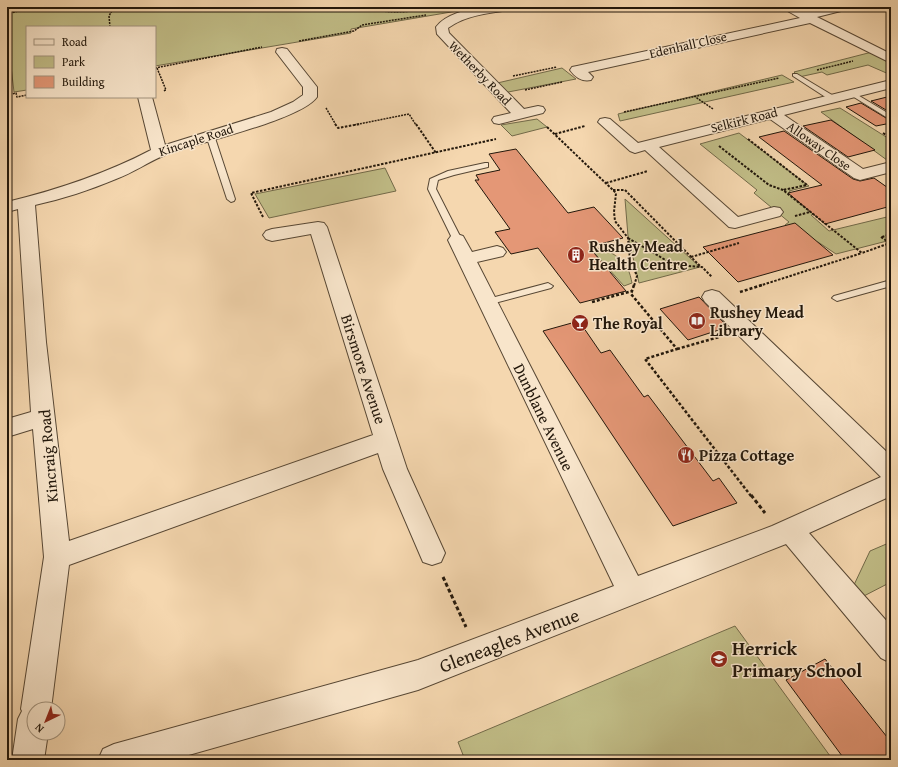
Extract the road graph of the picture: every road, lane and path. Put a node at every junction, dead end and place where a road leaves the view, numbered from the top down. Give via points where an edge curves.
1 (32, 7) edge
2 (114, 7) edge
3 (364, 7) edge
4 (433, 7) edge
5 (507, 7) edge
6 (788, 7) edge
7 (845, 7) edge
8 (7, 14) edge
9 (428, 15) dead end
10 (808, 18) junction
11 (110, 26) edge
12 (286, 51) junction
13 (887, 57) edge
14 (156, 68) edge
15 (577, 71) junction
16 (795, 75) junction
17 (488, 82) junction
18 (891, 84) edge
19 (161, 92) dead end
20 (851, 93) junction
21 (7, 95) edge
22 (26, 95) edge
23 (500, 95) junction
24 (310, 97) junction
25 (145, 98) edge
26 (833, 98) junction
27 (538, 110) dead end
28 (772, 113) junction
29 (521, 115) junction
30 (891, 118) edge
31 (499, 120) dead end
32 (605, 122) junction
33 (728, 124) junction
34 (547, 127) dead end
35 (540, 129) dead end
36 (210, 135) junction
37 (497, 139) dead end
38 (647, 144) junction
39 (159, 152) junction
40 (436, 153) junction
41 (670, 164) junction
42 (485, 165) dead end
43 (891, 167) edge
44 (606, 183) junction
45 (612, 190) junction
46 (783, 190) dead end
47 (231, 199) dead end
48 (16, 205) edge
49 (774, 212) dead end
50 (736, 223) junction
51 (891, 234) edge
52 (272, 235) joint
53 (628, 238) junction
54 (891, 244) edge
55 (462, 250) junction
56 (497, 252) dead end
57 (862, 254) dead end
58 (691, 257) junction
59 (700, 267) junction
60 (891, 283) edge
61 (548, 286) dead end
62 (712, 288) joint
63 (632, 292) junction
64 (736, 293) dead end
65 (837, 298) dead end
66 (487, 302) junction
67 (592, 302) dead end
68 (746, 330) junction
69 (677, 349) junction
70 (44, 418) junction
71 (7, 428) edge
72 (387, 440) junction
73 (891, 471) edge
74 (891, 484) edge
75 (786, 532) junction
76 (432, 553) joint
77 (57, 557) junction
78 (632, 593) junction
79 (891, 648) edge
80 (477, 652) junction
81 (37, 701) edge
82 (31, 741) edge
83 (28, 760) edge
84 (114, 760) edge

1 - 8 path
2 - 11 path via 108,17
3 - 4 path via 396,12
5 - 17 street, Wetherby Road via 464,13 442,26 443,34
6 - 10 street
7 - 10 street, Edenhall Close
9 - 12 path via 362,25 354,31
10 - 13 street
10 - 15 street, Edenhall Close
12 - 14 path
12 - 24 street via 310,87
13 - 16 path
14 - 19 path via 166,90
15 - 17 path
15 - 23 path
16 - 26 lane
16 - 32 path via 618,114
17 - 23 street, Wetherby Road
18 - 20 street, Selkirk Road
20 - 26 street, Selkirk Road
20 - 30 lane
21 - 22 path via 16,93 17,97
23 - 29 street, Wetherby Road
24 - 36 street, Kincaple Road via 276,115
24 - 40 path via 320,97 338,128 409,114
25 - 39 street
26 - 28 street, Selkirk Road
27 - 29 street, Wetherby Road
28 - 33 street, Selkirk Road
28 - 43 street, Alloway Close via 860,175
29 - 31 street, Wetherby Road
32 - 38 street, Selkirk Road via 635,148
32 - 44 path via 554,134
33 - 38 street, Selkirk Road
33 - 46 path via 807,185
34 - 35 path
36 - 39 street, Kincaple Road
36 - 47 lane
37 - 40 path
38 - 41 street
39 - 48 street, Kincaple Road via 110,176 52,196
40 - 52 path via 251,193
41 - 44 path
41 - 50 street
42 - 55 lane via 434,179 432,189
44 - 45 path
45 - 53 path via 616,194 615,221
45 - 58 path via 624,190
48 - 70 street, Kincraig Road
49 - 50 street
50 - 58 path via 744,241
51 - 54 path via 881,237
52 - 72 street, Birsmore Avenue via 318,227
53 - 59 path via 674,265
53 - 63 path via 630,260 637,276
55 - 56 street
55 - 66 street, Dunblane Avenue
57 - 64 path
58 - 59 path
59 - 62 path
60 - 65 lane
61 - 66 lane
62 - 68 street
63 - 67 path
63 - 69 path via 631,294
66 - 78 street, Dunblane Avenue
68 - 69 path
68 - 73 street
69 - 75 path via 645,359
70 - 71 street
70 - 77 street, Kincraig Road
72 - 76 street, Birsmore Avenue via 395,469
72 - 77 street
74 - 75 street, Gleneagles Avenue
75 - 78 street, Gleneagles Avenue
75 - 79 street
76 - 80 path
77 - 81 street, Kincraig Road
78 - 80 street, Gleneagles Avenue
80 - 84 street, Gleneagles Avenue via 418,675
82 - 83 street

